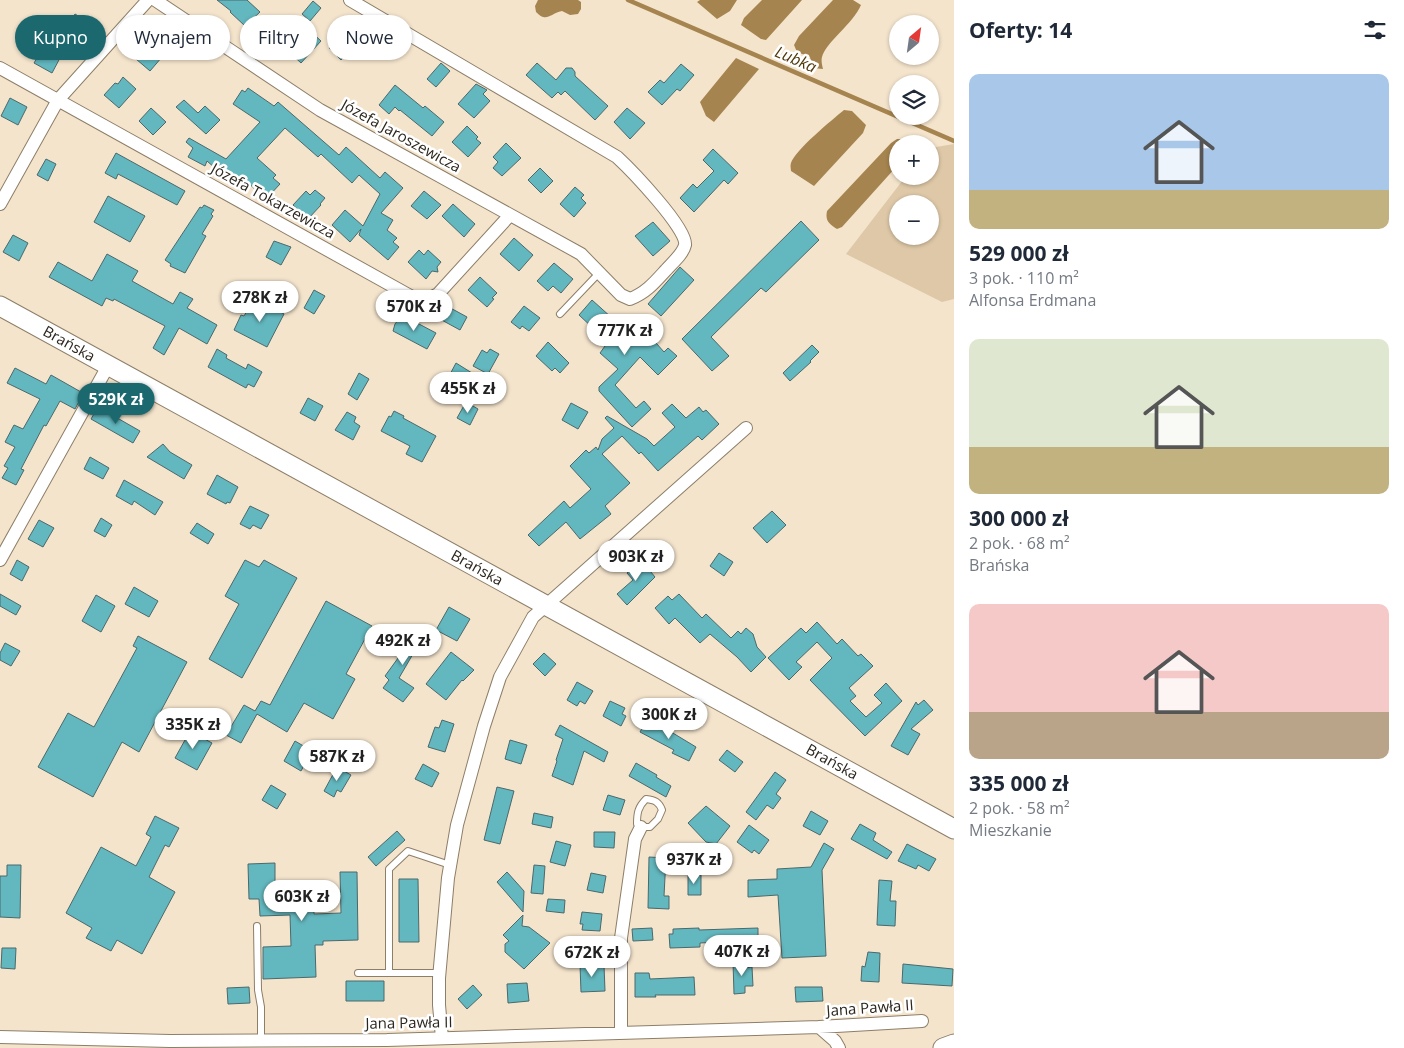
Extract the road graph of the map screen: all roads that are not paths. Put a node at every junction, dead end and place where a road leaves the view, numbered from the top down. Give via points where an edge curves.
1 (148, 0) edge
2 (155, 0) edge
3 (350, 0) edge
4 (0, 68) edge
5 (58, 100) junction
6 (0, 204) edge
7 (510, 215) junction
8 (600, 272) junction
9 (0, 306) edge
10 (560, 314) dead end
11 (108, 366) junction
12 (746, 428) dead end
13 (0, 560) edge
14 (546, 606) junction
15 (641, 827) junction
16 (954, 829) edge
17 (450, 865) junction
18 (257, 926) dead end
19 (389, 972) junction
20 (358, 973) dead end
21 (440, 973) junction
22 (922, 1021) dead end
23 (819, 1027) junction
24 (621, 1033) junction
25 (0, 1037) edge
26 (442, 1038) junction
27 (261, 1041) junction
28 (387, 1044) edge
29 (954, 1044) edge
30 (839, 1048) edge
31 (943, 1048) edge

1 - 5 street
2 - 7 street, Józefa Jaroszewicza via 320,110
3 - 8 street, Józefa Jaroszewicza via 617,157 632,171 674,221 685,245 651,286 630,299 621,295
4 - 5 street, Józefa Tokarzewicza
5 - 6 street
5 - 7 street, Józefa Tokarzewicza via 414,298 428,299 438,294
7 - 8 street, Józefa Jaroszewicza via 580,254
8 - 10 lane
9 - 11 street, Brańska
11 - 13 street
11 - 14 street, Brańska
12 - 14 street
14 - 16 street, Brańska
14 - 17 street via 534,617 500,678 457,825
15 - 15 lane via 637,824 640,804 646,799 653,799 662,810 650,827
15 - 24 street via 635,839 621,938
17 - 19 lane via 408,851 389,869
17 - 21 street
18 - 27 lane
19 - 20 lane
19 - 21 lane
21 - 26 street
22 - 23 street, Jana Pawła II
23 - 24 street, Jana Pawła II
23 - 30 street, Jana Pawła II
24 - 26 street, Jana Pawła II
25 - 27 street, Jana Pawła II
26 - 28 street, Jana Pawła II
27 - 28 street, Jana Pawła II
29 - 31 street

